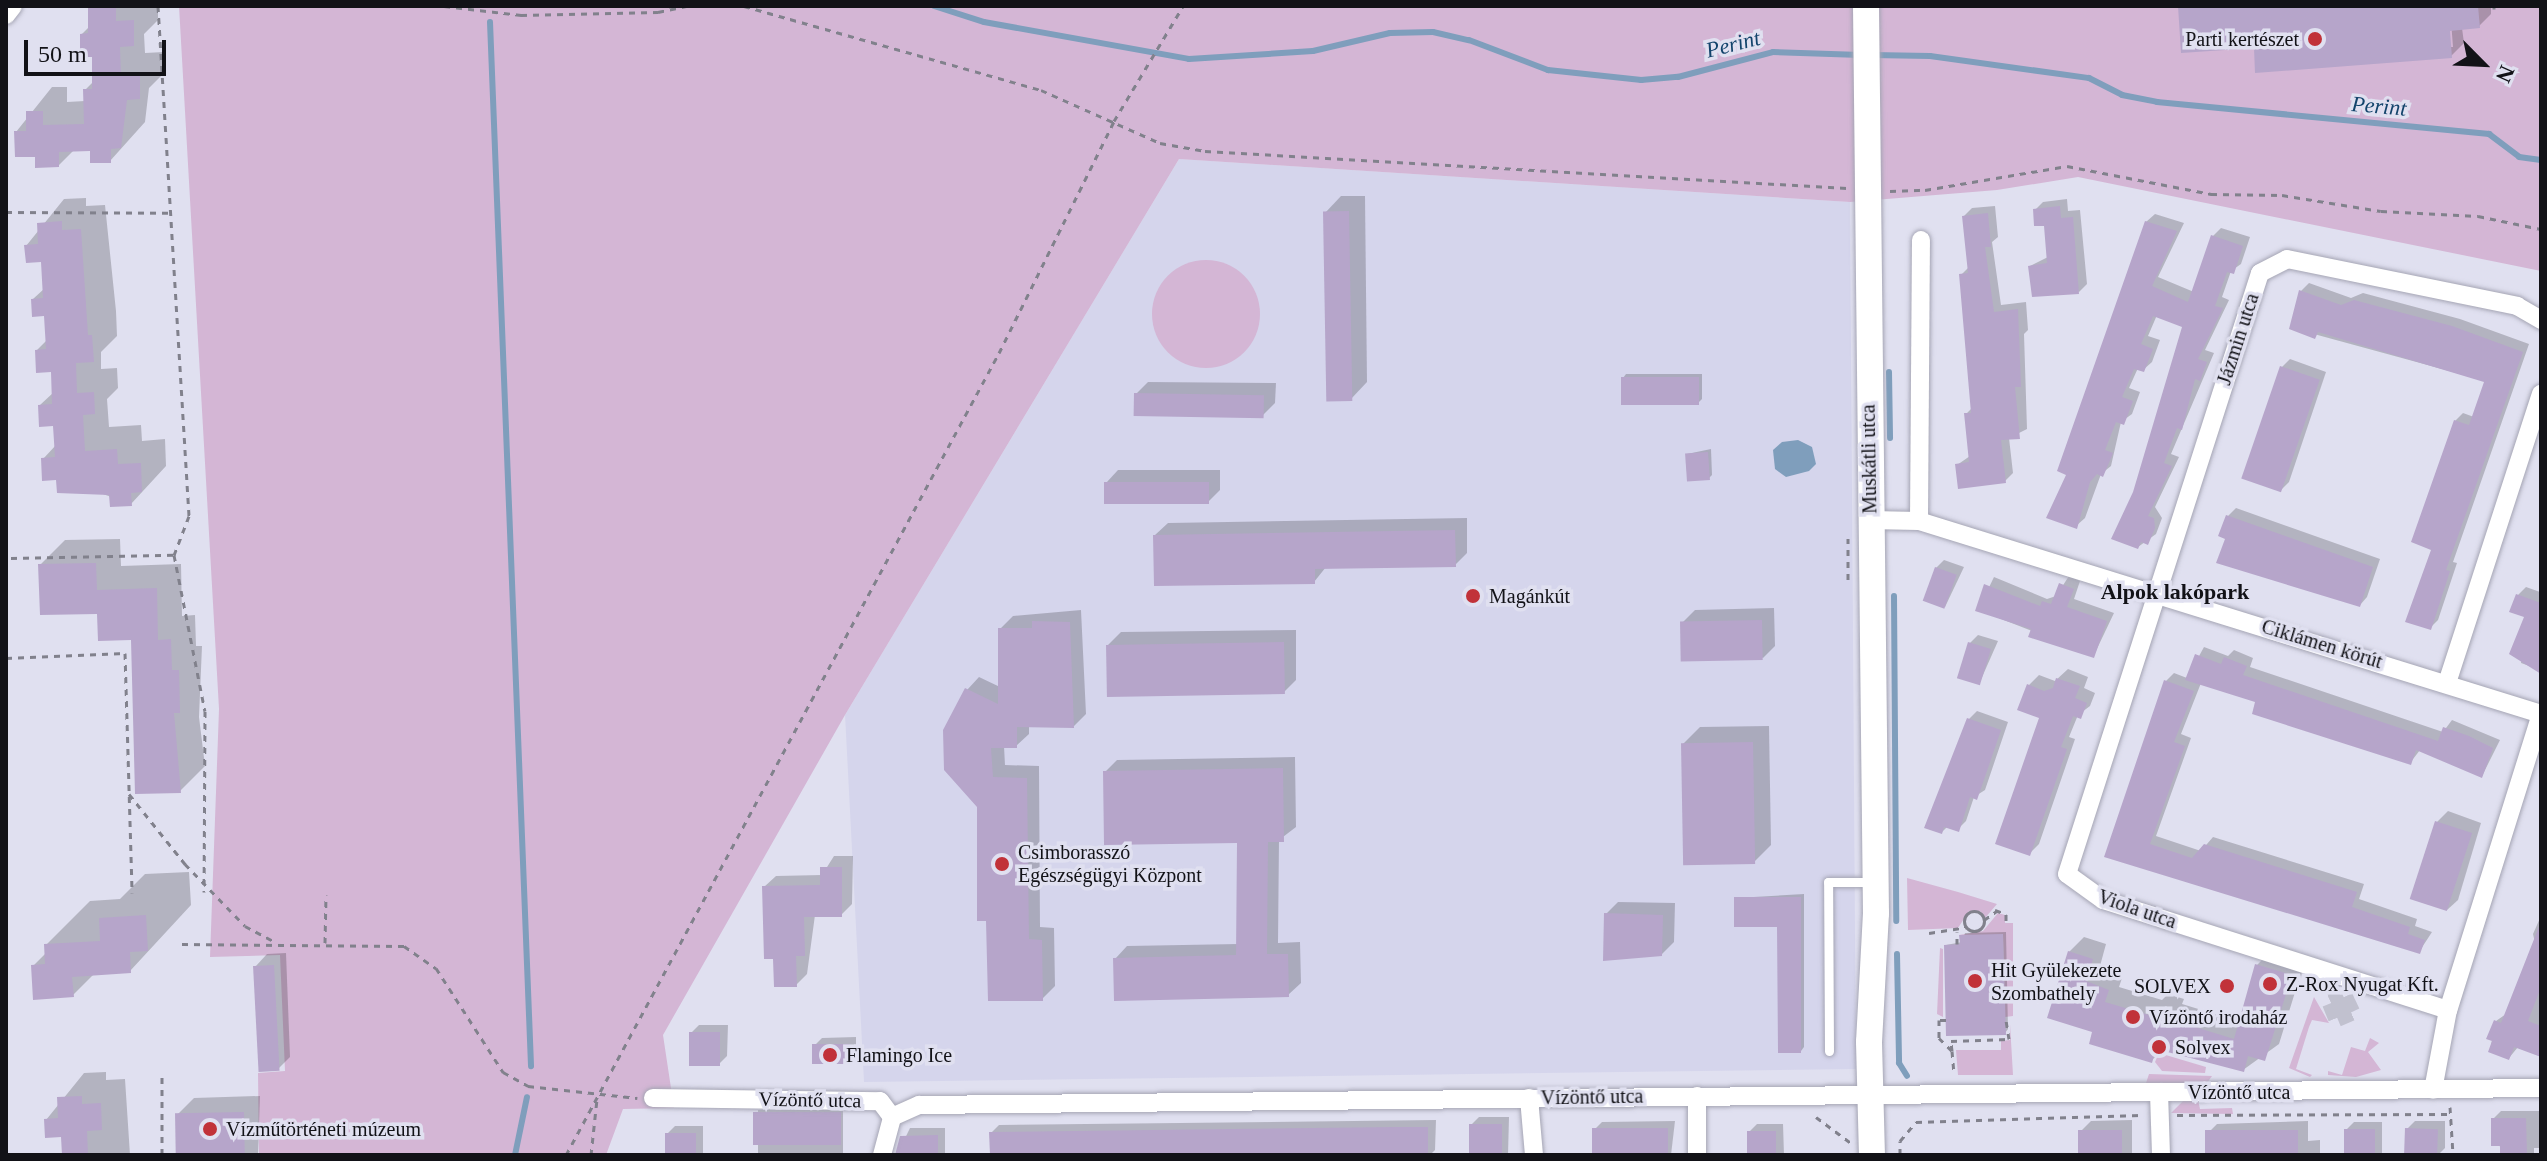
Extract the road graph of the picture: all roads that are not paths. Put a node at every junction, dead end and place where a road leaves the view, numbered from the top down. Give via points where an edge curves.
1 (13, 6) edge
2 (1866, 8) edge
3 (6, 15) edge
4 (1921, 240) dead end
5 (2541, 320) edge
6 (2541, 394) edge
7 (1870, 520) junction
8 (1919, 521) junction
9 (2157, 593) junction
10 (2447, 683) junction
11 (2541, 714) edge
12 (1876, 881) junction
13 (2448, 1010) junction
14 (1829, 1051) dead end
15 (2541, 1088) edge
16 (2441, 1090) junction
17 (2159, 1092) junction
18 (1879, 1094) junction
19 (1697, 1096) junction
20 (653, 1098) road end
21 (1529, 1098) junction
22 (892, 1117) junction
23 (1882, 1147) edge
24 (882, 1155) edge
25 (1534, 1155) edge
26 (1697, 1155) edge
27 (2161, 1155) edge

1 - 3 street
2 - 7 main road, Muskátli utca
4 - 8 street
5 - 9 street, Jázmin utca via 2517,306 2287,259 2271,264 2254,286
6 - 10 street
7 - 8 street, Ciklámen körút
7 - 12 main road, Muskátli utca
8 - 9 street, Ciklámen körút
9 - 10 street, Ciklámen körút
9 - 13 street, Viola utca via 2067,874 2103,900
10 - 11 street, Ciklámen körút
11 - 13 street
12 - 14 lane via 1828,882
12 - 18 main road, Muskátli utca via 1884,968
13 - 16 street
15 - 16 street, Vízöntő utca
16 - 17 street, Vízöntő utca
17 - 18 street, Vízöntő utca
17 - 27 street
18 - 19 street, Vízöntő utca
18 - 23 main road, Muskátli utca
19 - 21 street, Vízöntő utca
19 - 26 street
20 - 22 street, Vízöntő utca via 880,1101
21 - 22 street, Vízöntő utca via 919,1105
21 - 25 street
22 - 24 street

